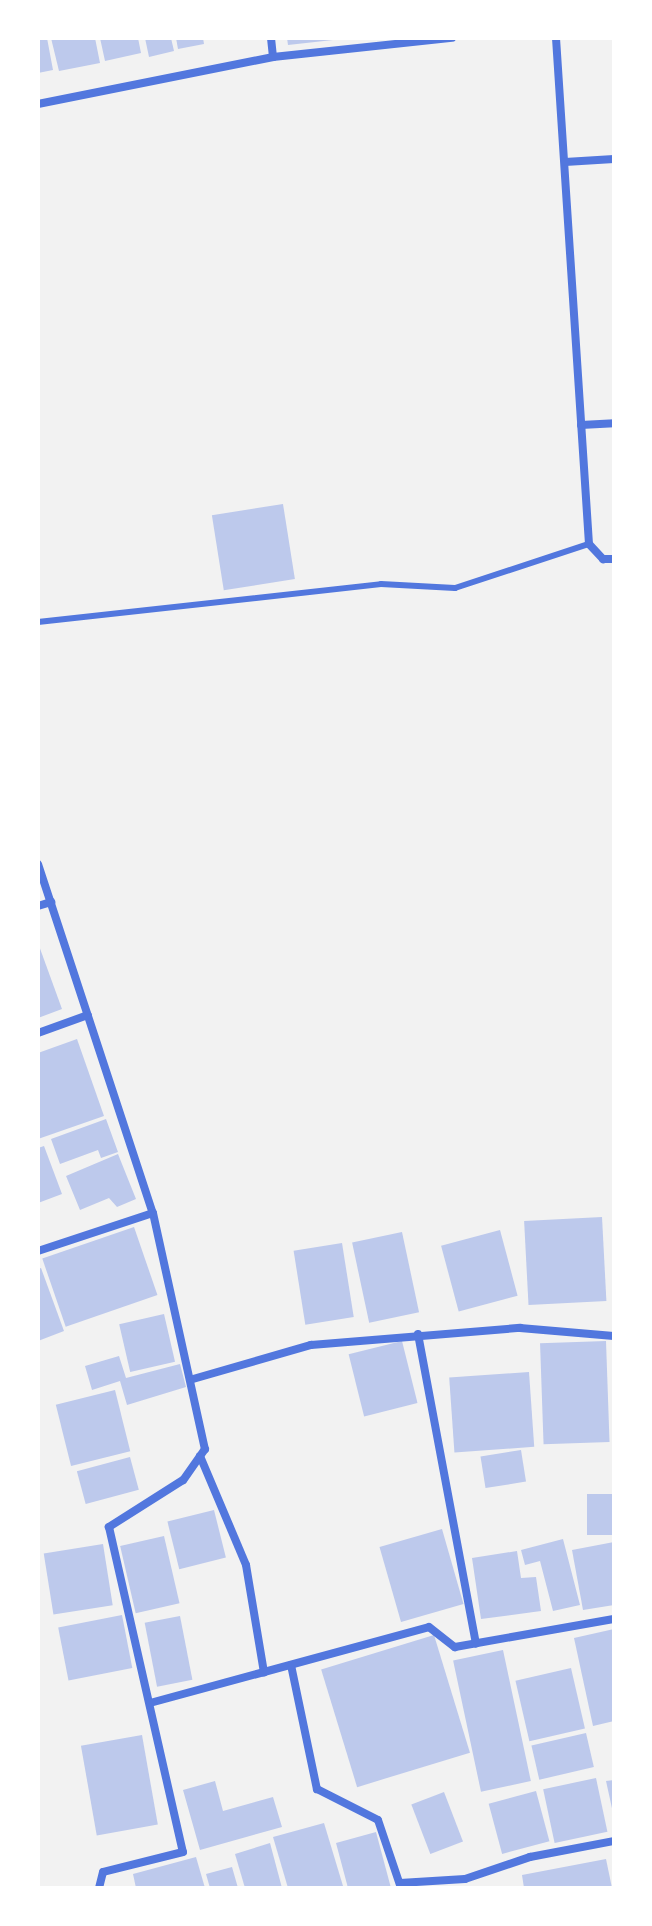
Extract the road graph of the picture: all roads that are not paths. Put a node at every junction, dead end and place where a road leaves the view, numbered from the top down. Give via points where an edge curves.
1 (271, 38) edge
2 (452, 38) edge
3 (556, 38) edge
4 (273, 57) junction
5 (38, 104) edge
6 (614, 159) edge
7 (565, 162) junction
8 (614, 423) edge
9 (581, 425) junction
10 (589, 544) junction
11 (614, 559) edge
12 (38, 622) edge
13 (38, 864) edge
14 (51, 902) junction
15 (38, 906) edge
16 (88, 1015) junction
17 (38, 1033) edge
18 (153, 1213) junction
19 (38, 1251) edge
20 (418, 1334) junction
21 (614, 1336) edge
22 (193, 1379) junction
23 (200, 1456) junction
24 (614, 1619) edge
25 (476, 1644) junction
26 (291, 1665) junction
27 (264, 1672) junction
28 (150, 1703) junction
29 (614, 1841) edge
30 (400, 1886) edge
31 (99, 1888) edge

1 - 4 street
2 - 4 street
3 - 7 street
4 - 5 street
6 - 7 street
7 - 9 street
8 - 9 street
9 - 10 street
10 - 11 street via 603,559
10 - 12 lane via 455,588 381,584
13 - 14 street
14 - 15 street
14 - 16 street
16 - 17 street
16 - 18 street
18 - 19 street
18 - 22 street
20 - 21 street via 520,1328
20 - 22 street via 311,1345
20 - 25 street
22 - 23 street via 205,1449
23 - 27 street via 246,1565
23 - 28 street via 183,1480 109,1527
24 - 25 street
25 - 26 street via 455,1647 429,1627
26 - 27 street
26 - 30 street via 317,1789 378,1820
27 - 28 street
28 - 31 street via 183,1852 103,1872
29 - 30 street via 530,1857 465,1879

